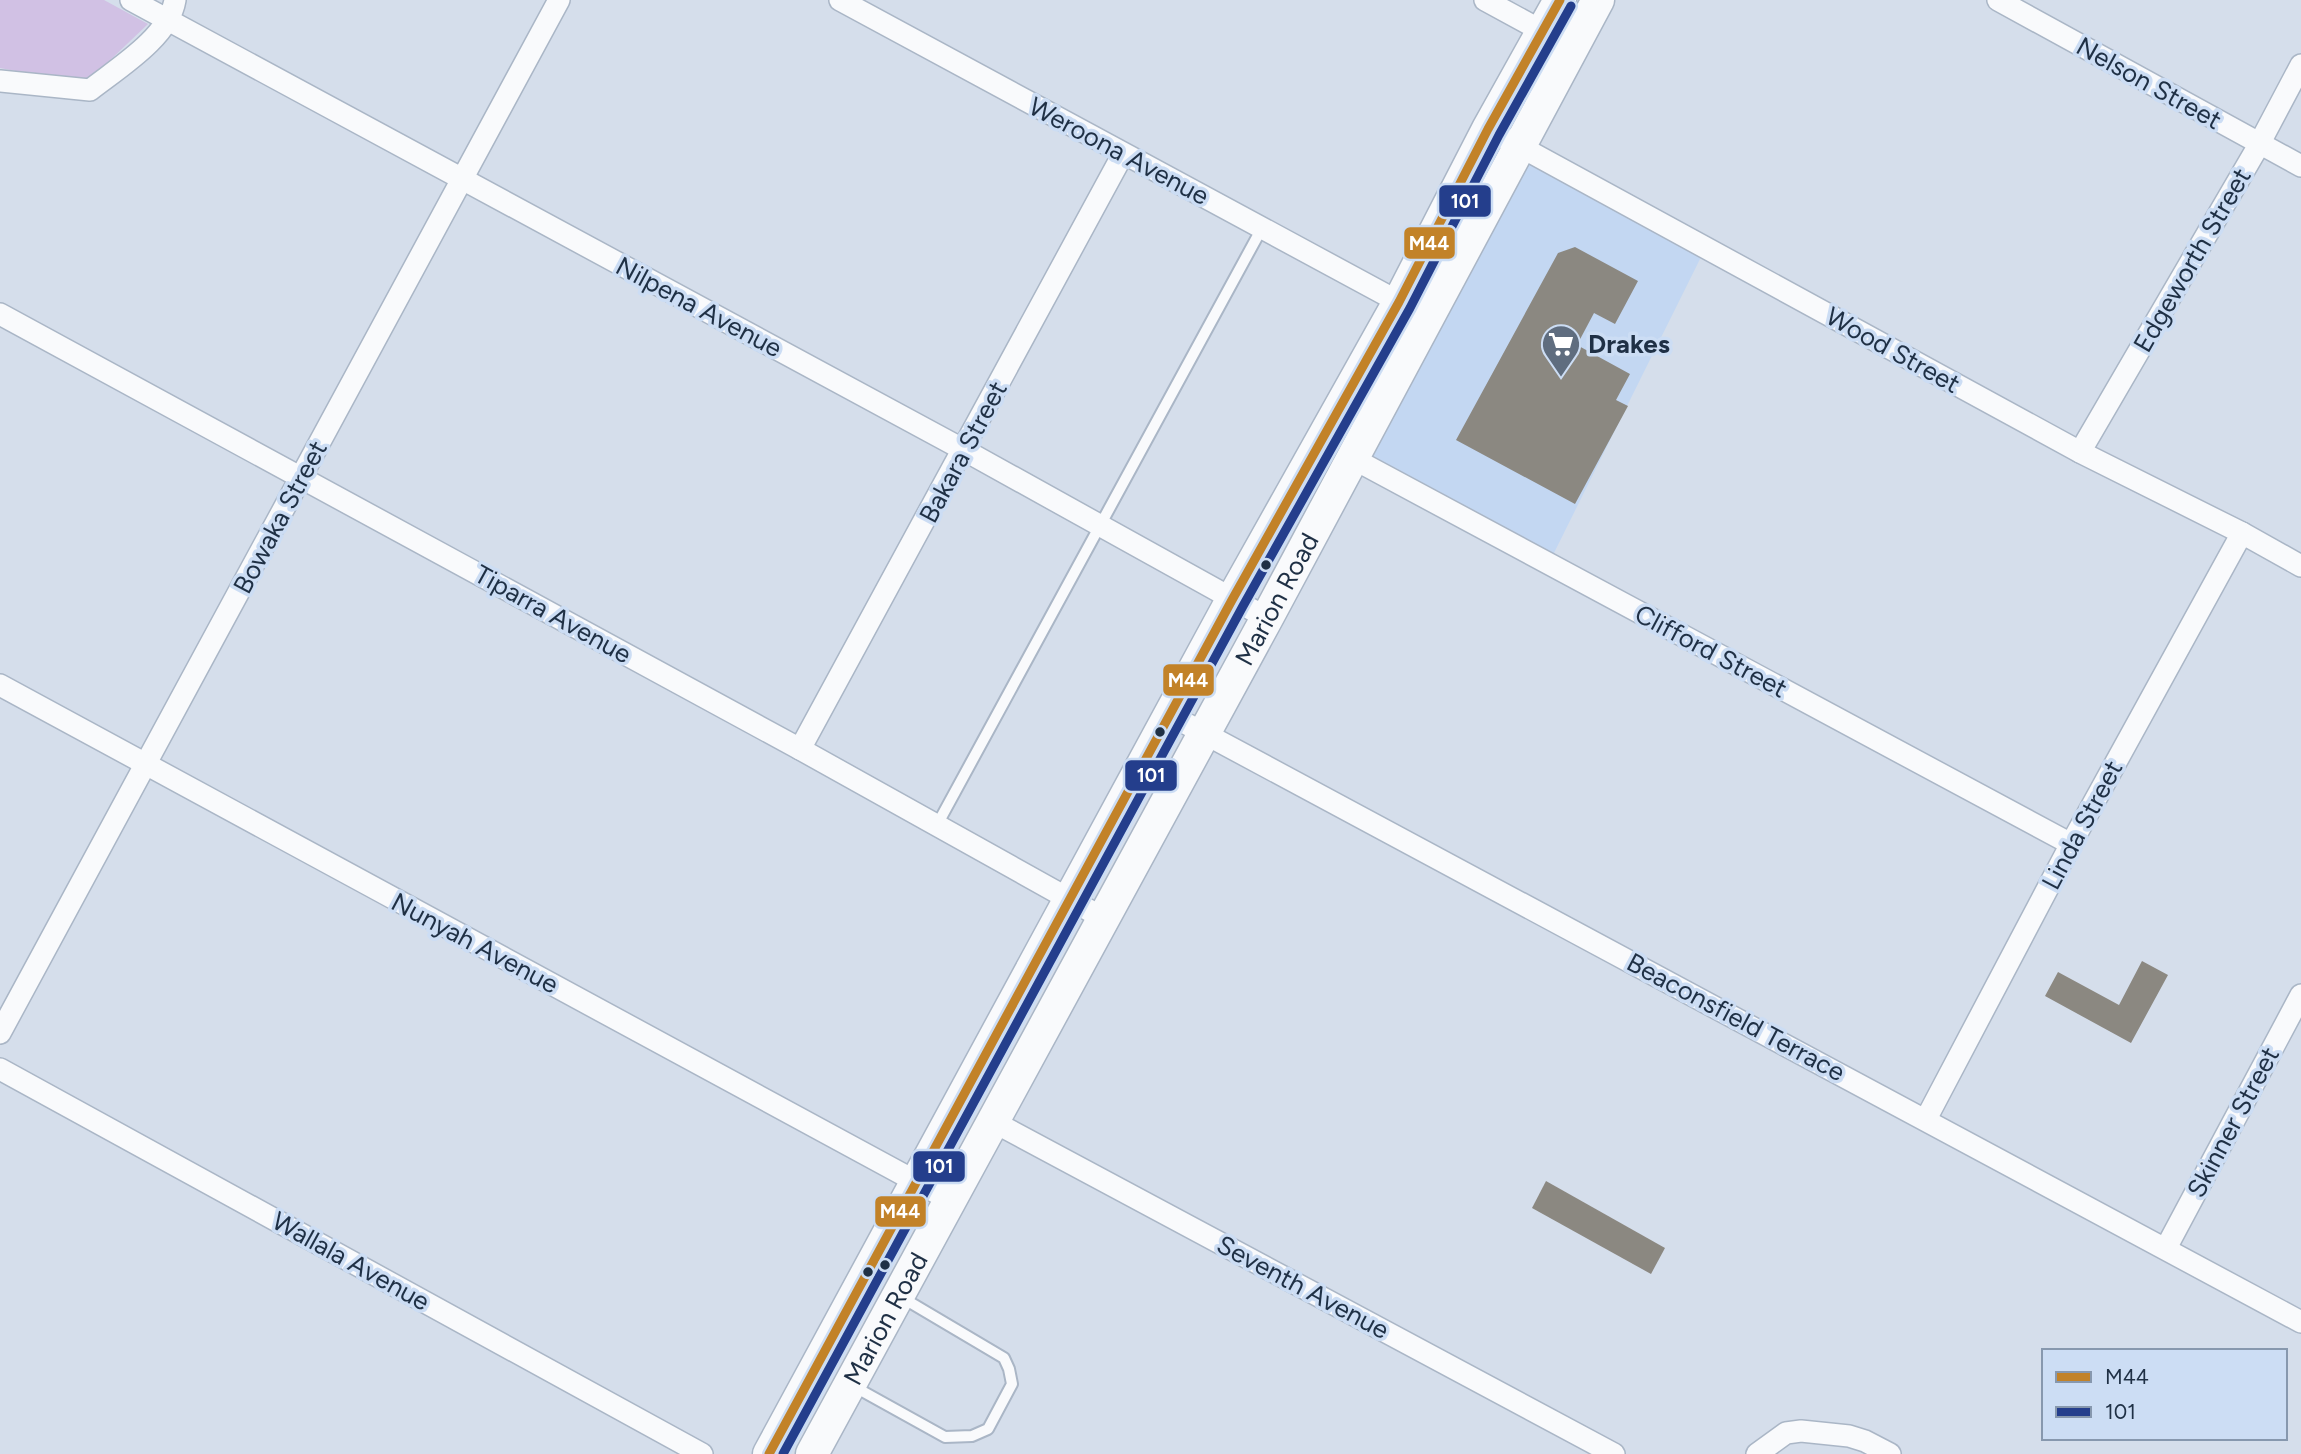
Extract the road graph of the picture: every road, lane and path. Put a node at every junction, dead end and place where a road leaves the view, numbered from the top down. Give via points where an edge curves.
1 (131, 0) edge
2 (559, 0) edge
3 (840, 0) edge
4 (1485, 0) edge
5 (1560, 0) edge
6 (1598, 0) edge
7 (1998, 0) edge
8 (171, 10) edge
9 (1542, 31) junction
10 (2301, 65) edge
11 (0, 81) edge
12 (1488, 129) junction
13 (2260, 144) junction
14 (1519, 146) junction
15 (1123, 154) junction
16 (2301, 166) edge
17 (462, 180) junction
18 (1262, 228) junction
19 (1399, 302) junction
20 (0, 314) edge
21 (1338, 410) junction
22 (964, 450) junction
23 (2080, 452) junction
24 (1352, 458) junction
25 (302, 478) junction
26 (1101, 526) junction
27 (2242, 533) junction
28 (2301, 566) edge
29 (1232, 600) junction
30 (1266, 618) junction
31 (0, 685) edge
32 (1170, 715) junction
33 (1203, 733) junction
34 (800, 749) junction
35 (146, 765) junction
36 (937, 825) junction
37 (2071, 844) junction
38 (1070, 899) junction
39 (1103, 918) junction
40 (2301, 995) edge
41 (0, 1033) edge
42 (0, 1069) edge
43 (1926, 1119) junction
44 (992, 1121) junction
45 (917, 1182) junction
46 (950, 1200) junction
47 (2166, 1248) junction
48 (898, 1296) junction
49 (2301, 1322) edge
50 (850, 1384) junction
51 (702, 1454) edge
52 (769, 1454) edge
53 (813, 1454) edge
54 (1614, 1454) edge
55 (1757, 1454) edge
56 (1890, 1454) edge

1 - 8 street, Nilpena Avenue
2 - 17 street, Bowaka Street
3 - 15 street, Weroona Avenue
4 - 9 street
5 - 9 main road, Marion Road
6 - 14 main road, Marion Road
7 - 13 street, Nelson Street
8 - 11 street via 158,36 90,90
8 - 17 street, Nilpena Avenue
9 - 12 main road, Marion Road
10 - 13 street, Edgeworth Street
12 - 14 street, Wood Street
12 - 19 main road, Marion Road
13 - 16 street, Nelson Street
13 - 23 street, Edgeworth Street
14 - 23 street, Wood Street
14 - 24 main road, Marion Road
15 - 18 street, Weroona Avenue
15 - 22 street, Bakara Street
17 - 22 street, Nilpena Avenue
17 - 25 street, Bowaka Street
18 - 19 street, Weroona Avenue
18 - 26 lane
19 - 21 main road, Marion Road
20 - 25 street, Tiparra Avenue
21 - 24 main road via 1342,438
21 - 29 main road, Marion Road
22 - 26 street, Nilpena Avenue
22 - 34 street, Bakara Street
23 - 27 street, Wood Street
24 - 30 main road, Marion Road
24 - 37 street, Clifford Street
25 - 34 street, Tiparra Avenue
25 - 35 street, Bowaka Street
26 - 29 street, Nilpena Avenue
26 - 36 lane
27 - 28 street, Wood Street
27 - 37 street, Linda Street
29 - 30 street, Nilpena Avenue
29 - 32 main road, Marion Road
30 - 33 main road, Marion Road
31 - 35 street, Nunyah Avenue
32 - 33 street, Beaconsfield Terrace
32 - 38 main road, Marion Road
33 - 39 main road, Marion Road
33 - 43 street, Beaconsfield Terrace
34 - 36 street, Tiparra Avenue
35 - 41 street, Bowaka Street
35 - 45 street, Nunyah Avenue
36 - 38 street, Tiparra Avenue
37 - 43 street, Linda Street
38 - 39 street, Tiparra Avenue
38 - 45 main road, Marion Road
39 - 44 main road, Marion Road
40 - 47 street, Skinner Street
42 - 51 street, Wallala Avenue
43 - 47 street, Beaconsfield Terrace
44 - 46 main road, Marion Road
44 - 54 street, Seventh Avenue
45 - 46 street, Nunyah Avenue
45 - 52 main road, Marion Road
46 - 48 main road, Marion Road
47 - 49 street, Beaconsfield Terrace
48 - 50 main road, Marion Road
48 - 50 lane via 1004,1358 1012,1384 988,1429 972,1436 945,1437
50 - 53 main road, Marion Road
55 - 56 street via 1786,1433 1801,1431 1849,1436

